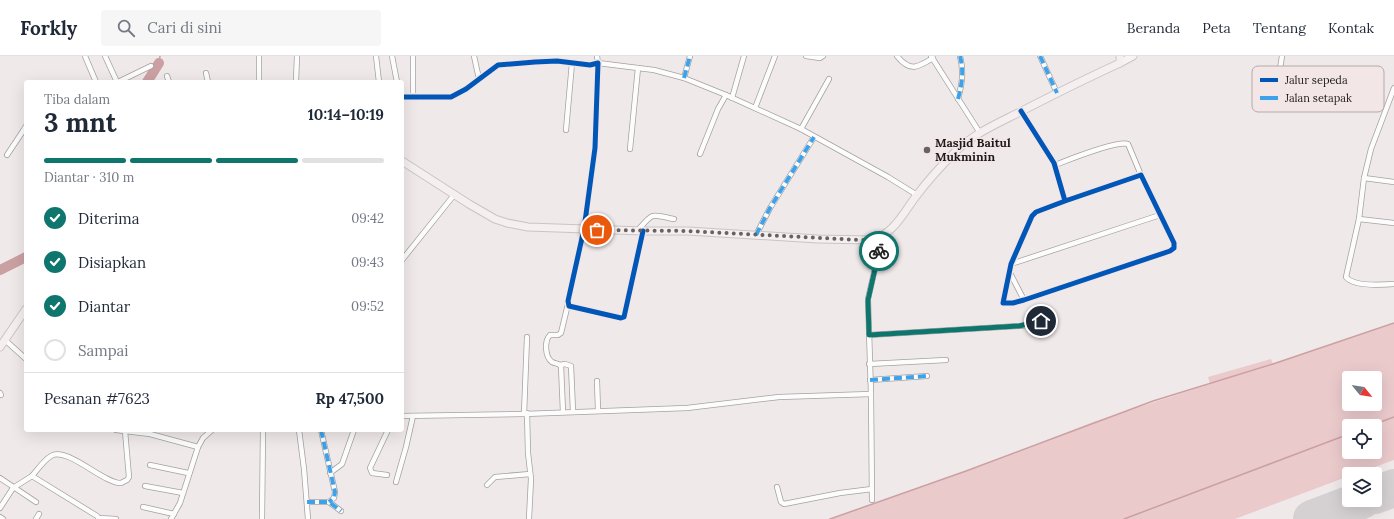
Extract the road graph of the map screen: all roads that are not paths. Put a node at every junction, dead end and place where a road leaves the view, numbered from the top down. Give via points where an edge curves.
1 (85, 56) edge
2 (105, 56) edge
3 (259, 56) edge
4 (297, 56) edge
5 (376, 56) edge
6 (392, 56) edge
7 (413, 56) edge
8 (474, 56) edge
9 (597, 56) edge
10 (690, 56) edge
11 (744, 56) edge
12 (775, 56) edge
13 (806, 56) edge
14 (823, 56) edge
15 (897, 56) edge
16 (960, 56) edge
17 (1040, 56) edge
18 (1133, 56) edge
19 (1282, 56) edge
20 (932, 57) edge
21 (1120, 59) edge
22 (572, 63) junction
23 (598, 63) junction
24 (151, 66) dead end
25 (1280, 66) edge
26 (638, 68) junction
27 (206, 73) dead end
28 (167, 76) dead end
29 (684, 78) junction
30 (479, 79) junction
31 (829, 79) dead end
32 (95, 80) edge
33 (116, 80) edge
34 (121, 80) edge
35 (168, 80) edge
36 (208, 80) edge
37 (259, 80) edge
38 (296, 80) edge
39 (380, 80) edge
40 (397, 80) edge
41 (1394, 88) edge
42 (1057, 93) junction
43 (726, 95) junction
44 (404, 97) edge
45 (413, 97) junction
46 (732, 98) junction
47 (958, 99) junction
48 (755, 108) junction
49 (1021, 111) junction
50 (801, 129) junction
51 (566, 130) dead end
52 (24, 132) edge
53 (980, 133) junction
54 (814, 137) junction
55 (630, 150) dead end
56 (700, 154) dead end
57 (7, 155) dead end
58 (404, 162) edge
59 (1054, 165) junction
60 (1142, 175) junction
61 (1364, 178) junction
62 (1394, 182) edge
63 (454, 195) junction
64 (917, 195) junction
65 (1065, 201) junction
66 (1160, 215) junction
67 (674, 218) dead end
68 (1359, 218) junction
69 (1394, 223) edge
70 (584, 229) junction
71 (640, 231) junction
72 (884, 235) junction
73 (756, 236) junction
74 (404, 258) edge
75 (1011, 264) junction
76 (1010, 273) junction
77 (1394, 284) edge
78 (1024, 300) junction
79 (568, 304) junction
80 (24, 312) edge
81 (1053, 317) dead end
82 (869, 335) junction
83 (527, 337) dead end
84 (5, 340) junction
85 (0, 347) edge
86 (24, 357) edge
87 (946, 360) dead end
88 (869, 364) junction
89 (560, 365) junction
90 (927, 376) dead end
91 (870, 380) junction
92 (597, 381) dead end
93 (871, 394) junction
94 (598, 410) junction
95 (573, 411) junction
96 (563, 412) junction
97 (525, 413) junction
98 (404, 416) edge
99 (413, 416) junction
100 (126, 432) edge
101 (134, 432) edge
102 (210, 432) edge
103 (263, 432) edge
104 (299, 432) edge
105 (322, 432) edge
106 (353, 432) edge
107 (387, 432) edge
108 (198, 447) junction
109 (150, 465) dead end
110 (330, 473) junction
111 (188, 474) junction
112 (530, 474) junction
113 (388, 475) dead end
114 (32, 476) junction
115 (0, 478) edge
116 (396, 482) dead end
117 (487, 485) dead end
118 (145, 486) dead end
119 (777, 487) dead end
120 (13, 488) junction
121 (872, 488) junction
122 (183, 493) junction
123 (872, 500) dead end
124 (36, 502) dead end
125 (307, 502) junction
126 (330, 502) junction
127 (144, 507) dead end
128 (0, 508) edge
129 (341, 511) dead end
130 (39, 514) dead end
131 (0, 517) edge
132 (172, 517) edge
133 (99, 518) edge
134 (3, 519) edge
135 (36, 519) edge
136 (116, 519) edge
137 (262, 519) edge
138 (308, 519) edge
139 (529, 519) edge

1 - 32 street
2 - 33 street
3 - 37 street
4 - 38 street
5 - 39 street
6 - 40 street
7 - 45 street
8 - 30 street
9 - 23 street
10 - 29 street
11 - 46 street
12 - 48 street
13 - 14 street
15 - 20 street via 905,65 912,67 919,67
16 - 47 street via 962,80
17 - 42 street
18 - 21 main road
19 - 25 street
20 - 47 street
21 - 42 highway
22 - 23 street
22 - 30 street via 557,61 498,65
22 - 51 street
23 - 26 street
23 - 70 street via 595,148
24 - 34 street
26 - 29 street
26 - 55 street
27 - 36 street
28 - 35 street
29 - 43 street
30 - 45 street via 451,97
31 - 50 street
41 - 61 street via 1371,149
42 - 49 highway
43 - 46 street
43 - 56 street
44 - 45 street
46 - 48 street
47 - 53 street
48 - 50 street
49 - 53 highway
49 - 59 street
50 - 54 street
52 - 57 street
53 - 64 highway via 958,149
54 - 64 street
54 - 73 street via 770,208
58 - 63 highway
59 - 60 street via 1106,147 1126,143
59 - 65 street
60 - 65 street
60 - 66 street
61 - 62 street
61 - 68 street
63 - 70 highway via 507,223 528,227
63 - 74 street
64 - 72 highway via 895,226
65 - 75 street via 1032,216
66 - 75 street
66 - 78 street via 1175,246 1173,250
67 - 71 street via 653,215
68 - 69 street
68 - 77 street via 1347,278 1354,282 1377,285
70 - 71 highway
70 - 79 street
71 - 73 highway via 688,231
71 - 79 street via 624,317 570,307
72 - 73 highway via 870,240
72 - 82 street via 868,300
75 - 76 street
76 - 78 street
76 - 78 street via 1003,303
79 - 89 street via 561,333 550,335 546,340 548,357
80 - 84 highway
81 - 82 street via 1030,325
82 - 88 street
83 - 97 street
84 - 85 highway
84 - 86 street
87 - 88 street
88 - 91 street
89 - 95 street via 572,366
89 - 96 street
90 - 91 street
91 - 93 street
92 - 94 street
93 - 94 street via 779,397 687,408
93 - 121 street
94 - 95 street
95 - 96 street
96 - 97 street
97 - 99 street
97 - 112 street
98 - 99 street
99 - 116 street
100 - 114 street via 128,476 122,483 114,482 63,455 56,454
101 - 108 street
102 - 108 street
103 - 137 street
104 - 125 street
105 - 110 street
106 - 110 street via 342,464
107 - 113 street via 370,468 372,473
108 - 111 street
109 - 111 street
110 - 126 street via 335,495
111 - 122 street
112 - 117 street via 495,477
112 - 139 street
114 - 120 street
114 - 133 street
115 - 120 street
118 - 122 street
119 - 121 street via 781,502 784,504
120 - 124 street
120 - 128 street
121 - 123 street
122 - 132 street
125 - 126 street
125 - 138 street
126 - 129 street
127 - 132 street
130 - 135 street
131 - 134 street
133 - 136 street

